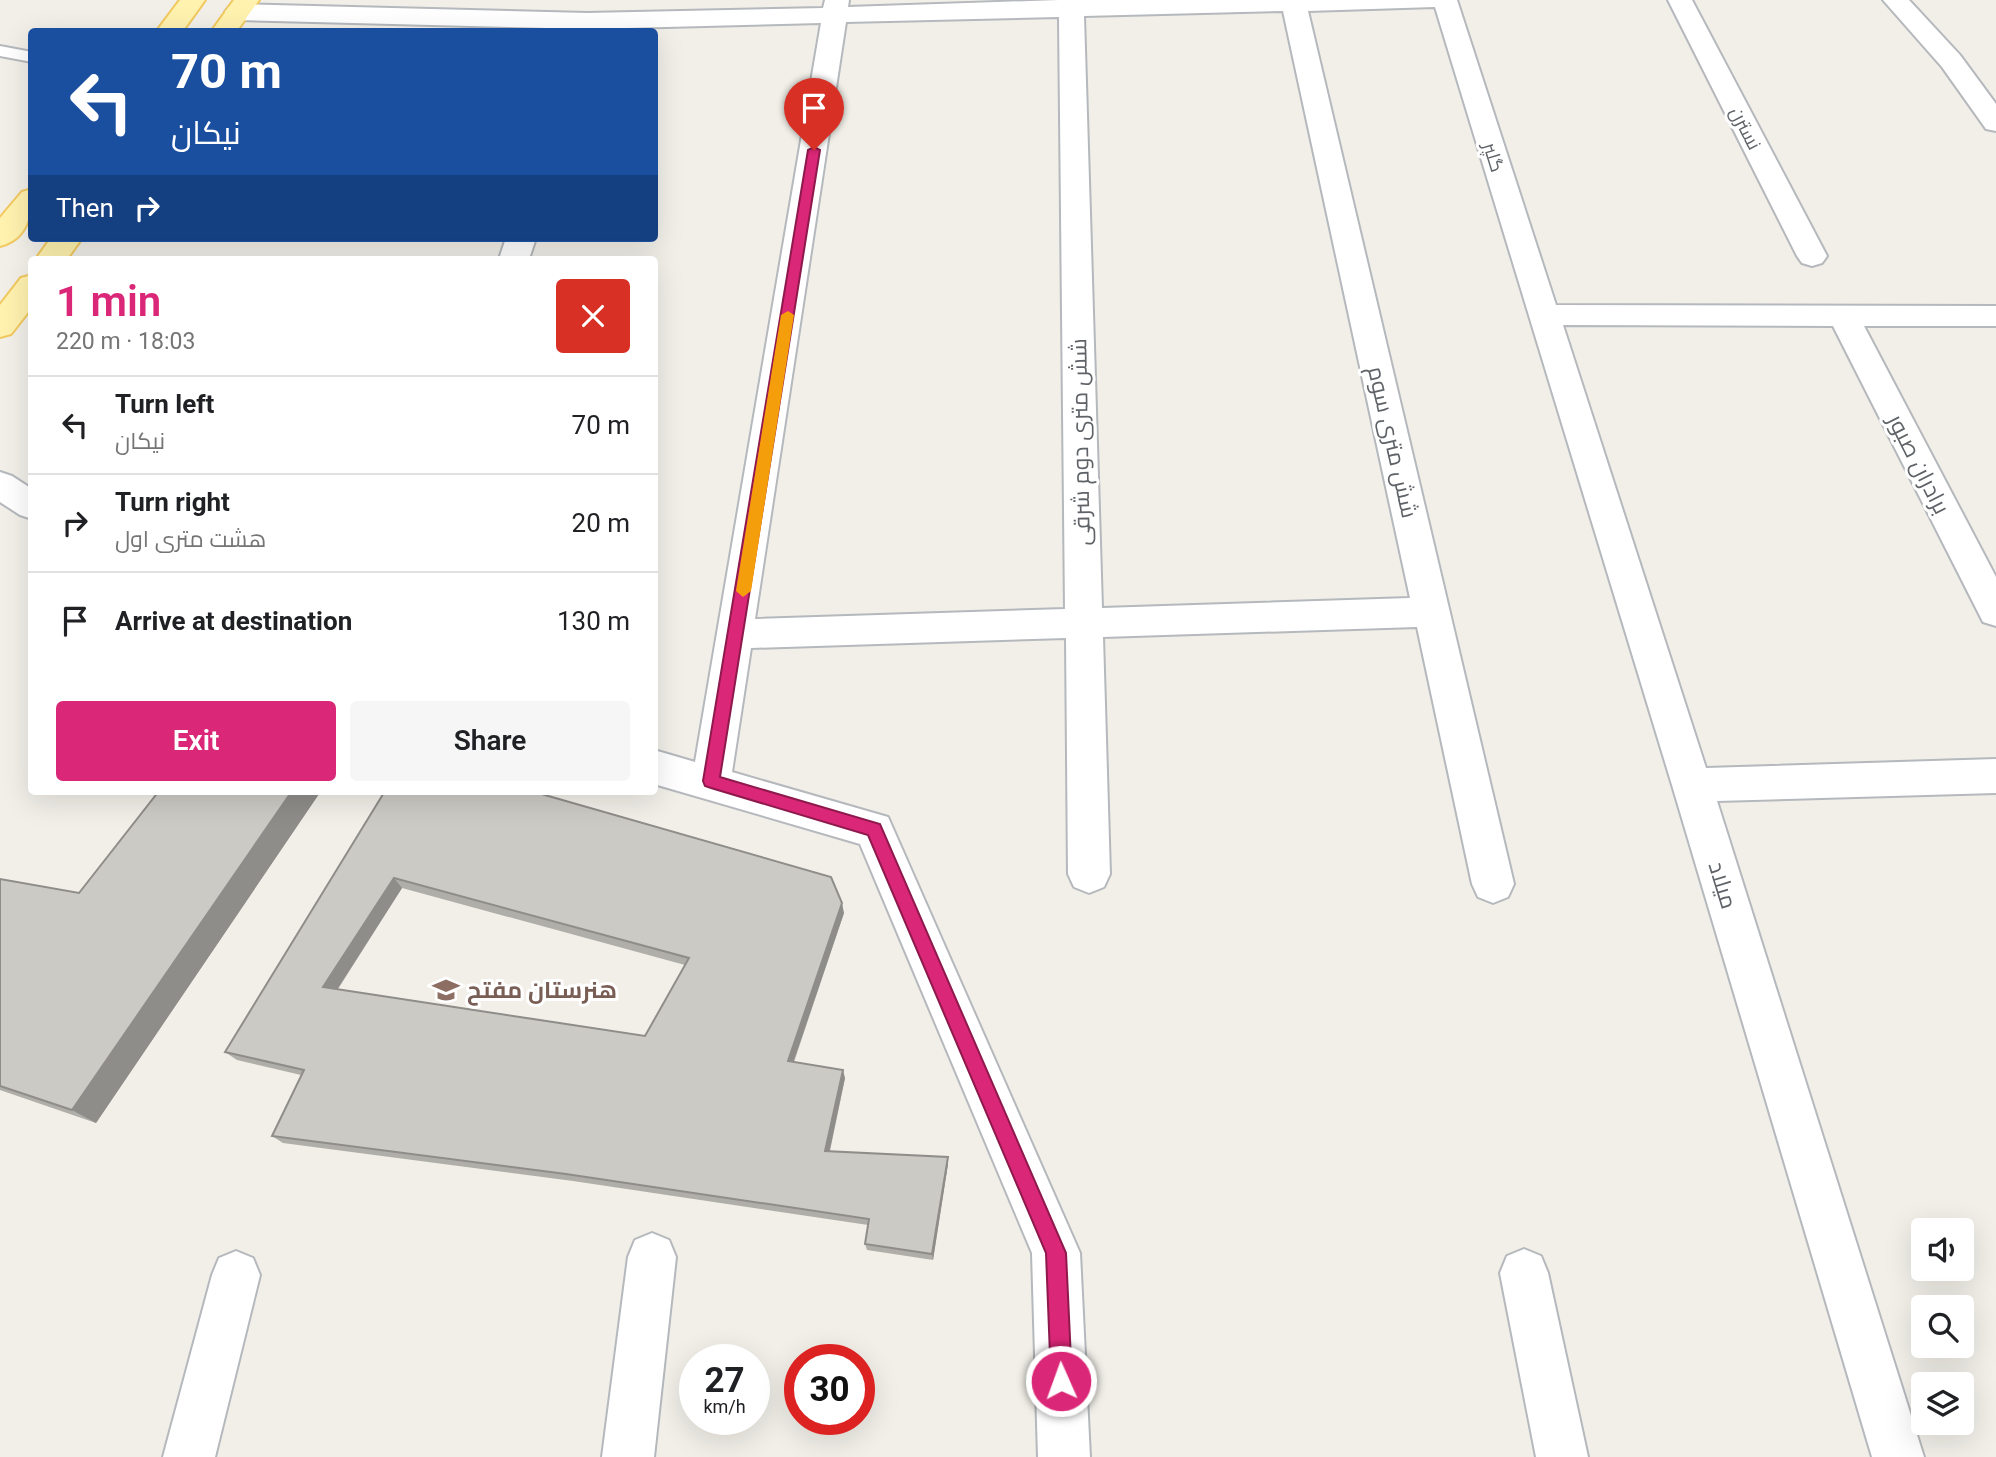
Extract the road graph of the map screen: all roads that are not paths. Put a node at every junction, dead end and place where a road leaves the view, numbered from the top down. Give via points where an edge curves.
1 (193, 0) edge
2 (1435, 0) edge
3 (1445, 0) edge
4 (1680, 0) edge
5 (1895, 0) edge
6 (1294, 2) edge
7 (1071, 5) edge
8 (836, 8) edge
9 (236, 15) edge
10 (588, 17) edge
11 (171, 28) edge
12 (0, 51) edge
13 (28, 56) edge
14 (1951, 61) junction
15 (1985, 66) dead end
16 (1996, 123) edge
17 (28, 203) edge
18 (0, 236) edge
19 (64, 242) edge
20 (53, 256) edge
21 (1812, 256) dead end
22 (28, 290) edge
23 (1542, 314) junction
24 (1843, 315) junction
25 (1996, 316) edge
26 (0, 327) edge
27 (0, 485) edge
28 (28, 503) edge
29 (1431, 612) junction
30 (1996, 612) edge
31 (1084, 623) junction
32 (737, 634) junction
33 (658, 768) edge
34 (1996, 776) edge
35 (711, 781) junction
36 (1692, 785) junction
37 (1089, 874) dead end
38 (1493, 884) dead end
39 (652, 1257) dead end
40 (1524, 1273) dead end
41 (236, 1275) dead end
42 (189, 1457) edge
43 (628, 1457) edge
44 (1064, 1457) edge
45 (1562, 1457) edge
46 (1898, 1457) edge

1 - 11 main road
2 - 6 street
3 - 23 street, گلپر
4 - 21 street, نسترن
5 - 14 street
6 - 7 street
6 - 29 street, شش متری سوم
7 - 8 street
7 - 31 street, شش متری دوم شرقی
8 - 10 street
8 - 32 street
9 - 10 street
12 - 13 lane
14 - 15 street
14 - 16 street
17 - 18 main road
19 - 20 main road
22 - 26 main road
23 - 24 street
23 - 36 street, میلاد
24 - 25 street
24 - 30 street, برادران صبور
27 - 28 street
29 - 31 street
29 - 38 street, شش متری سوم
31 - 32 street
31 - 37 street, شش متری دوم شرقی
32 - 35 street
33 - 35 street
34 - 36 street
35 - 44 street via 874,830 1056,1253
36 - 46 street, میلاد
39 - 43 street
40 - 45 street
41 - 42 street

